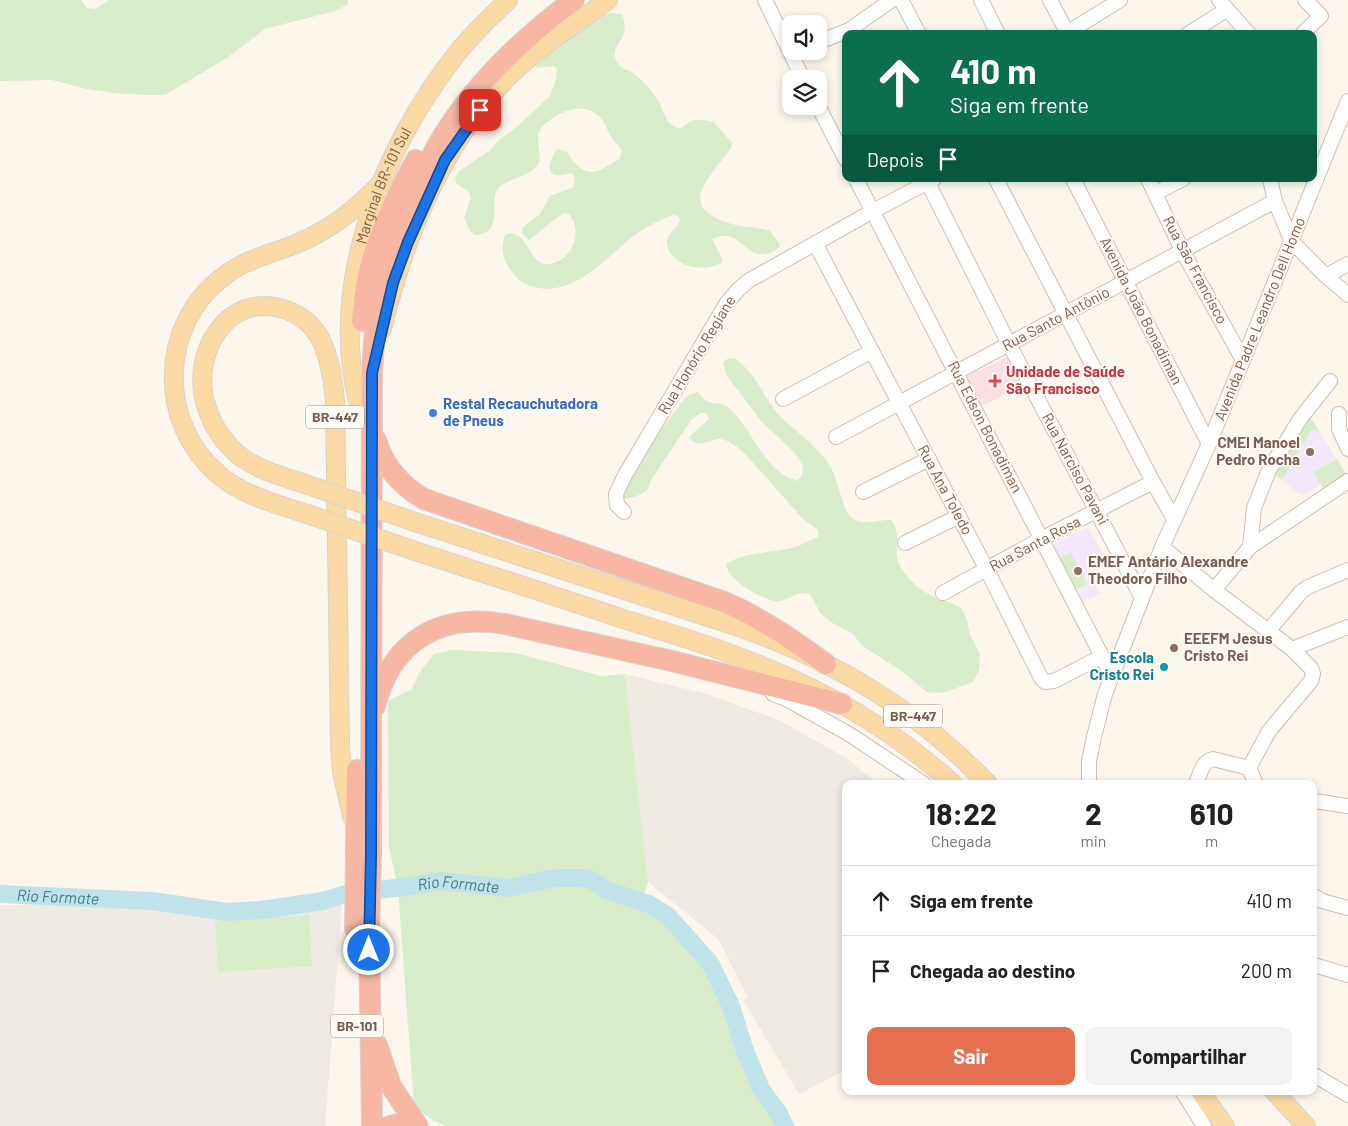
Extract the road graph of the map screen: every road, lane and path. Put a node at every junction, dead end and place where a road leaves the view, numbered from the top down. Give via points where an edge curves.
1 (508, 0) edge
2 (552, 0) edge
3 (574, 0) edge
4 (608, 0) edge
5 (765, 0) edge
6 (892, 0) edge
7 (901, 0) edge
8 (981, 0) edge
9 (1050, 0) edge
10 (1120, 0) edge
11 (1305, 0) edge
12 (1223, 5) edge
13 (853, 30) edge
14 (917, 30) edge
15 (996, 30) edge
16 (1066, 30) edge
17 (1073, 30) edge
18 (1193, 30) edge
19 (1245, 30) edge
20 (1306, 30) edge
21 (782, 32) edge
22 (842, 35) edge
23 (827, 39) edge
24 (1348, 101) edge
25 (823, 115) edge
26 (842, 152) edge
27 (1317, 179) edge
28 (382, 182) junction
29 (858, 182) edge
30 (925, 182) edge
31 (930, 182) edge
32 (998, 182) edge
33 (1075, 182) edge
34 (1150, 182) edge
35 (1178, 182) edge
36 (1271, 182) edge
37 (1316, 182) edge
38 (1156, 194) junction
39 (1275, 202) junction
40 (873, 211) junction
41 (1292, 242) junction
42 (815, 243) junction
43 (1183, 252) junction
44 (1348, 264) edge
45 (1326, 276) junction
46 (1126, 282) junction
47 (1348, 295) edge
48 (1066, 315) junction
49 (1009, 344) junction
50 (872, 351) junction
51 (1243, 360) junction
52 (957, 372) junction
53 (372, 373) junction
54 (1330, 382) dead end
55 (783, 399) dead end
56 (900, 404) junction
57 (359, 405) junction
58 (1340, 414) dead end
59 (372, 421) junction
60 (836, 437) dead end
61 (1209, 444) junction
62 (1347, 446) edge
63 (929, 459) junction
64 (1348, 481) edge
65 (1153, 482) junction
66 (862, 492) dead end
67 (1098, 510) junction
68 (624, 512) dead end
69 (958, 516) junction
70 (1174, 519) junction
71 (1042, 539) junction
72 (905, 543) dead end
73 (1162, 546) junction
74 (1250, 547) junction
75 (987, 570) junction
76 (1348, 570) edge
77 (1214, 590) junction
78 (943, 594) dead end
79 (1142, 598) junction
80 (1348, 627) edge
81 (1269, 630) junction
82 (1292, 649) junction
83 (1101, 657) junction
84 (826, 664) junction
85 (726, 674) junction
86 (1112, 676) junction
87 (842, 704) junction
88 (371, 730) junction
89 (1249, 768) junction
90 (918, 780) edge
91 (948, 780) edge
92 (984, 780) edge
93 (1089, 780) edge
94 (1198, 780) edge
95 (1254, 780) edge
96 (1317, 801) edge
97 (1348, 806) edge
98 (357, 832) junction
99 (364, 855) junction
100 (1317, 898) edge
101 (1348, 908) edge
102 (362, 928) junction
103 (1317, 965) edge
104 (1348, 975) edge
105 (370, 1021) junction
106 (1317, 1078) edge
107 (1348, 1094) edge
108 (1185, 1095) edge
109 (1203, 1095) edge
110 (1278, 1095) edge
111 (358, 1126) edge
112 (372, 1126) edge
113 (390, 1126) edge
114 (418, 1126) edge
115 (1204, 1126) edge
116 (1226, 1126) edge
117 (1306, 1126) edge

1 - 28 main road, Marginal BR-101 Sul via 480,27 441,75 407,130
2 - 57 highway, BR-101 via 492,53 458,94 403,184 384,226 369,272 362,323
3 - 53 highway, BR-101 via 524,39 499,64 464,105 438,146 417,186 383,274 374,326
4 - 53 main road via 512,74 471,121 445,160 393,283
5 - 21 street
6 - 13 street
7 - 14 street
8 - 15 street
9 - 16 street
10 - 17 street
11 - 20 street via 1321,16
12 - 18 street
12 - 19 street
22 - 23 street
24 - 27 street, Avenida Padre Leandro Dell Homo
25 - 26 street
28 - 57 main road, Marginal BR-101 Sul via 355,272 350,321 352,381
28 - 87 main road, BR-447, bridge via 329,227 297,244 246,262 223,276 195,306 177,343 173,370 177,410 186,434 200,456 239,489 418,552 732,654
29 - 40 street, Rua Edson Bonadiman
30 - 40 street, Rua Honório Regiane
31 - 49 street, Rua Narciso Pavani
32 - 48 street
33 - 46 street, Avenida João Bonadiman
34 - 38 street, Rua São Francisco
35 - 38 street
36 - 39 street
37 - 41 street, Avenida Padre Leandro Dell Homo
38 - 43 street, Rua São Francisco
39 - 41 street
39 - 43 street, Rua Santo Antônio
40 - 42 street, Rua Honório Regiane
40 - 52 street, Rua Edson Bonadiman
41 - 45 street
41 - 51 street, Avenida Padre Leandro Dell Homo
42 - 50 street, Rua Ana Toledo
42 - 68 street, Rua Honório Regiane via 748,281 726,304 616,494 617,505
43 - 46 street, Rua Santo Antônio
43 - 51 street, Rua São Francisco
44 - 45 street
45 - 47 street
46 - 48 street, Rua Santo Antônio
46 - 61 street, Avenida João Bonadiman
48 - 49 street, Rua Santo Antônio
48 - 65 street
49 - 52 street, Rua Santo Antônio
49 - 67 street, Rua Narciso Pavani
50 - 55 street
50 - 56 street, Rua Ana Toledo
51 - 61 street, Avenida Padre Leandro Dell Homo
52 - 56 street, Rua Santo Antônio
52 - 71 street, Rua Edson Bonadiman
53 - 59 highway, BR-101
54 - 74 street via 1300,420 1269,470 1254,508
56 - 60 street, Rua Santo Antônio
56 - 63 street, Rua Ana Toledo
57 - 98 highway, BR-101
58 - 62 street via 1339,428
59 - 84 highway via 376,442 385,462 406,487 424,499 727,603 746,611
59 - 88 highway, BR-101
61 - 70 street, Avenida Padre Leandro Dell Homo
63 - 66 street
63 - 69 street, Rua Ana Toledo
64 - 74 street
65 - 67 street, Rua Santa Rosa
65 - 70 street
67 - 71 street, Rua Santa Rosa
67 - 79 street, Rua Narciso Pavani
69 - 72 street
69 - 75 street, Rua Ana Toledo
70 - 73 street, Avenida Padre Leandro Dell Homo
71 - 75 street, Rua Santa Rosa
71 - 83 street, Rua Edson Bonadiman
73 - 77 street
73 - 79 street, Avenida Padre Leandro Dell Homo
74 - 77 street
75 - 78 street, Rua Santa Rosa
75 - 83 street, Rua Ana Toledo via 1045,682 1054,681
76 - 81 street via 1301,592
77 - 81 street
79 - 86 street, Avenida Padre Leandro Dell Homo
80 - 82 street
81 - 82 street
82 - 89 street via 1311,668 1312,681 1270,732
83 - 86 street, Rua Edson Bonadiman
84 - 92 main road, BR-447 via 908,712
84 - 98 main road, BR-447, bridge via 788,645 736,626 418,523 308,486 242,458 220,434 207,409 201,382 203,361 210,342 221,326 243,311 269,307 286,310 302,318 320,337 330,368 335,401 341,761
85 - 87 highway
85 - 88 highway via 505,624 460,622 427,632 400,656 380,690
85 - 90 street via 786,699 849,734
86 - 93 street, Avenida Padre Leandro Dell Homo via 1096,728 1089,761
87 - 91 main road, BR-447 via 906,744
88 - 99 highway, BR-101
89 - 94 street via 1208,760
89 - 95 street
96 - 97 street
98 - 99 highway, BR-101
99 - 102 highway, BR-101
100 - 101 street
102 - 105 highway, BR-101
102 - 111 highway, BR-101
103 - 104 street
105 - 112 highway, BR-101
105 - 114 highway via 389,1082
106 - 107 street
108 - 115 street
109 - 116 main road
110 - 117 main road
113 - 114 highway via 404,1123

